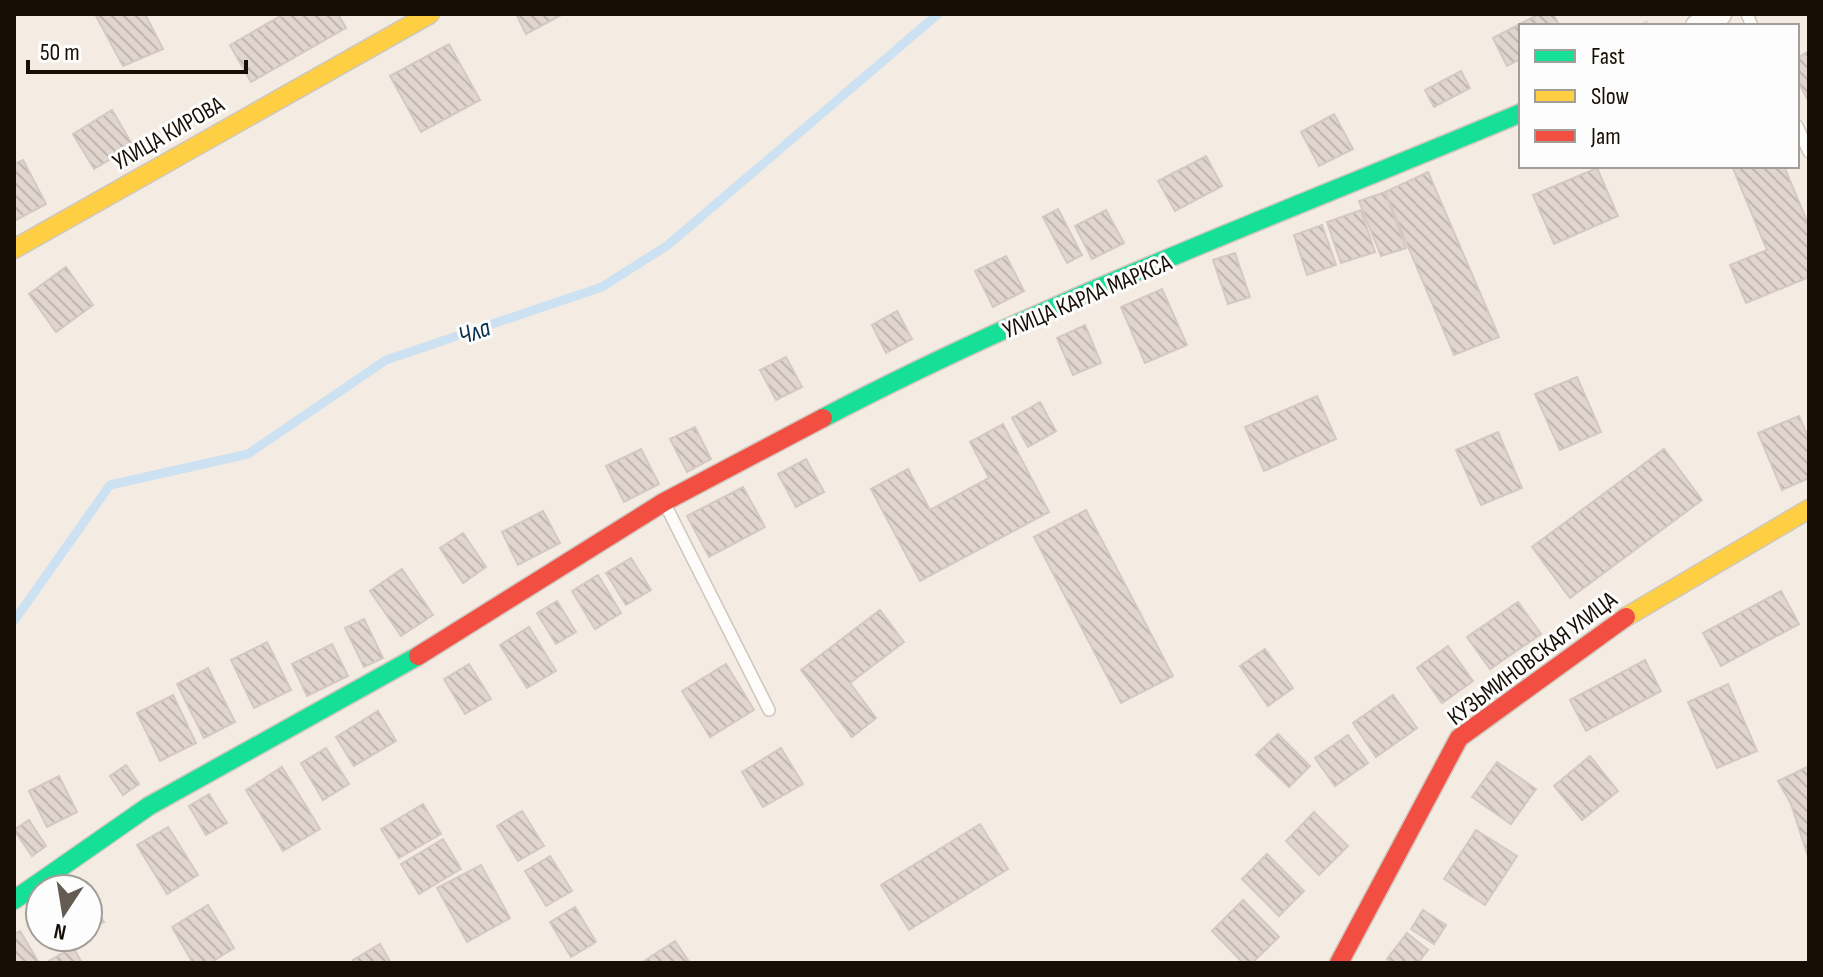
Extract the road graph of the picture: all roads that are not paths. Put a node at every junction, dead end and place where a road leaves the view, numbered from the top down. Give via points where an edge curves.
1 (430, 14) edge
2 (1720, 14) edge
3 (1701, 24) edge
4 (1519, 114) edge
5 (1799, 130) edge
6 (1809, 152) edge
7 (14, 249) edge
8 (664, 502) junction
9 (1809, 509) edge
10 (769, 710) dead end
11 (14, 900) edge
12 (1339, 963) edge

1 - 7 street, УЛИЦА КИРОВА
2 - 3 street
4 - 8 street, УЛИЦА КАРЛА МАРКСА via 896,380
5 - 6 lane
8 - 10 lane
8 - 11 street, УЛИЦА КАРЛА МАРКСА via 462,631 149,806
9 - 12 street, КУЗЬМИНОВСКАЯ УЛИЦА via 1636,610 1459,738

